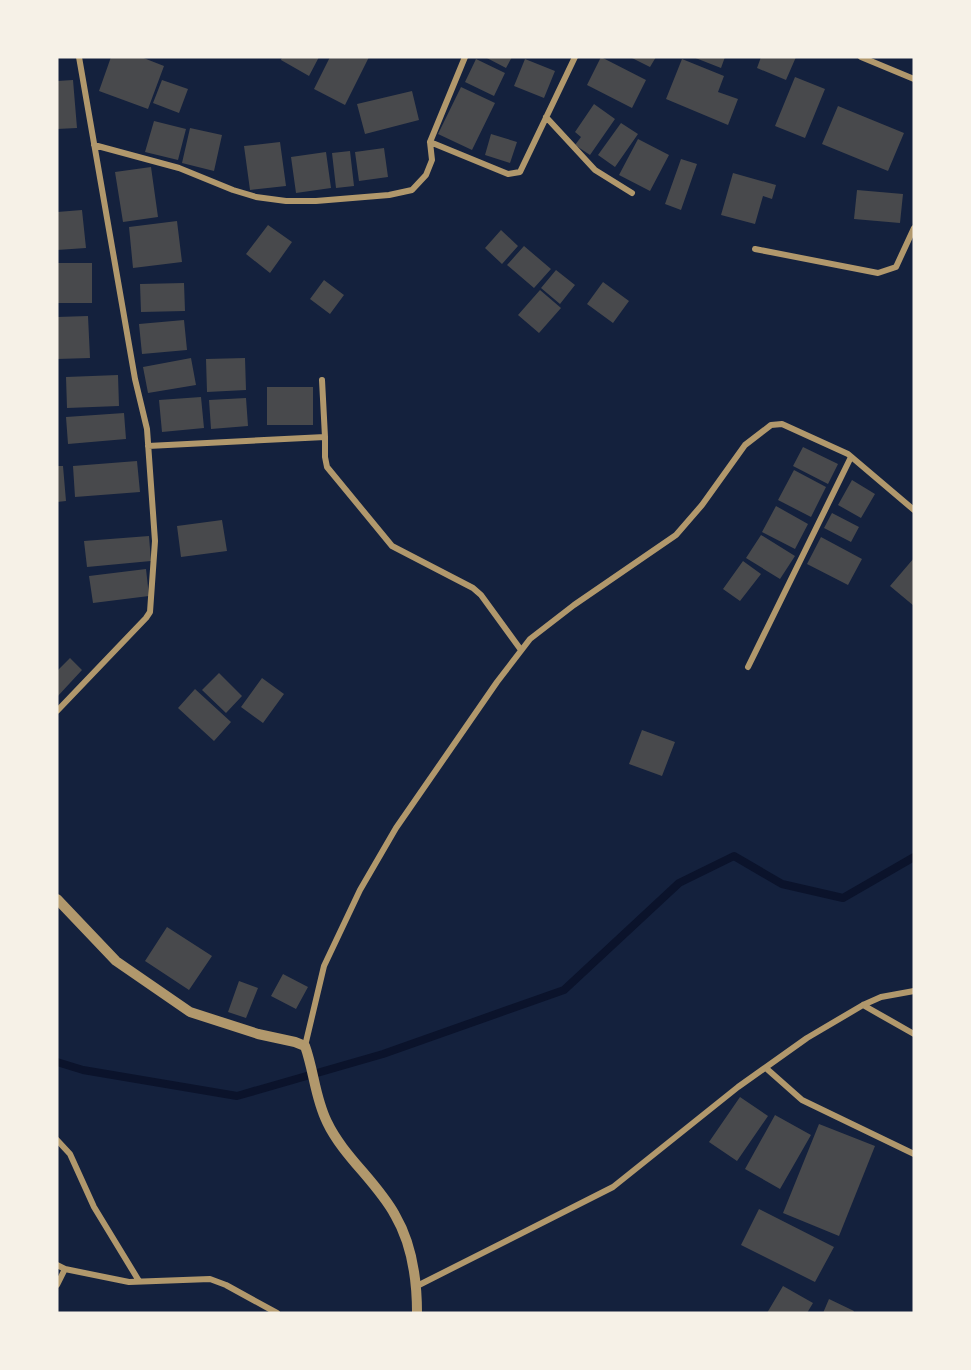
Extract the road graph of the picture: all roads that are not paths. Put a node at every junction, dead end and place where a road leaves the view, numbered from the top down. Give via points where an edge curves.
1 (79, 57) edge
2 (465, 57) edge
3 (575, 57) edge
4 (861, 57) edge
5 (914, 80) edge
6 (546, 117) junction
7 (430, 142) junction
8 (94, 145) junction
9 (632, 192) dead end
10 (914, 228) edge
11 (755, 249) dead end
12 (322, 380) dead end
13 (325, 437) junction
14 (148, 446) junction
15 (851, 457) junction
16 (914, 510) edge
17 (521, 650) junction
18 (748, 668) dead end
19 (57, 711) edge
20 (57, 899) edge
21 (914, 991) edge
22 (863, 1005) junction
23 (914, 1034) edge
24 (305, 1046) junction
25 (767, 1069) junction
26 (57, 1140) edge
27 (914, 1154) edge
28 (57, 1264) edge
29 (65, 1269) junction
30 (139, 1281) junction
31 (57, 1285) edge
32 (417, 1287) junction
33 (277, 1313) edge
34 (417, 1313) edge

1 - 8 street
2 - 7 street
3 - 6 street
4 - 5 street
6 - 7 street via 520,172 515,174
6 - 9 street via 595,170
7 - 8 street via 432,160 426,175 412,190 316,201 256,197 178,168
8 - 14 street
10 - 11 street via 896,267 878,273
12 - 13 street
13 - 14 street
13 - 17 street via 327,467 377,530 392,546 473,588
14 - 19 street via 155,541 150,612
15 - 16 street
15 - 17 street via 782,424 771,425 745,445 675,535 573,605
15 - 18 street
17 - 24 street via 396,828 360,890 324,966
20 - 24 street via 116,961 190,1012
21 - 22 street
22 - 23 street
22 - 25 street via 807,1038
24 - 32 street via 327,1123 395,1214
25 - 27 street via 802,1100
25 - 32 street via 738,1087 613,1187
26 - 30 street via 70,1154 94,1207
28 - 29 street
29 - 30 street
29 - 31 street
30 - 33 street via 210,1279
32 - 34 street

